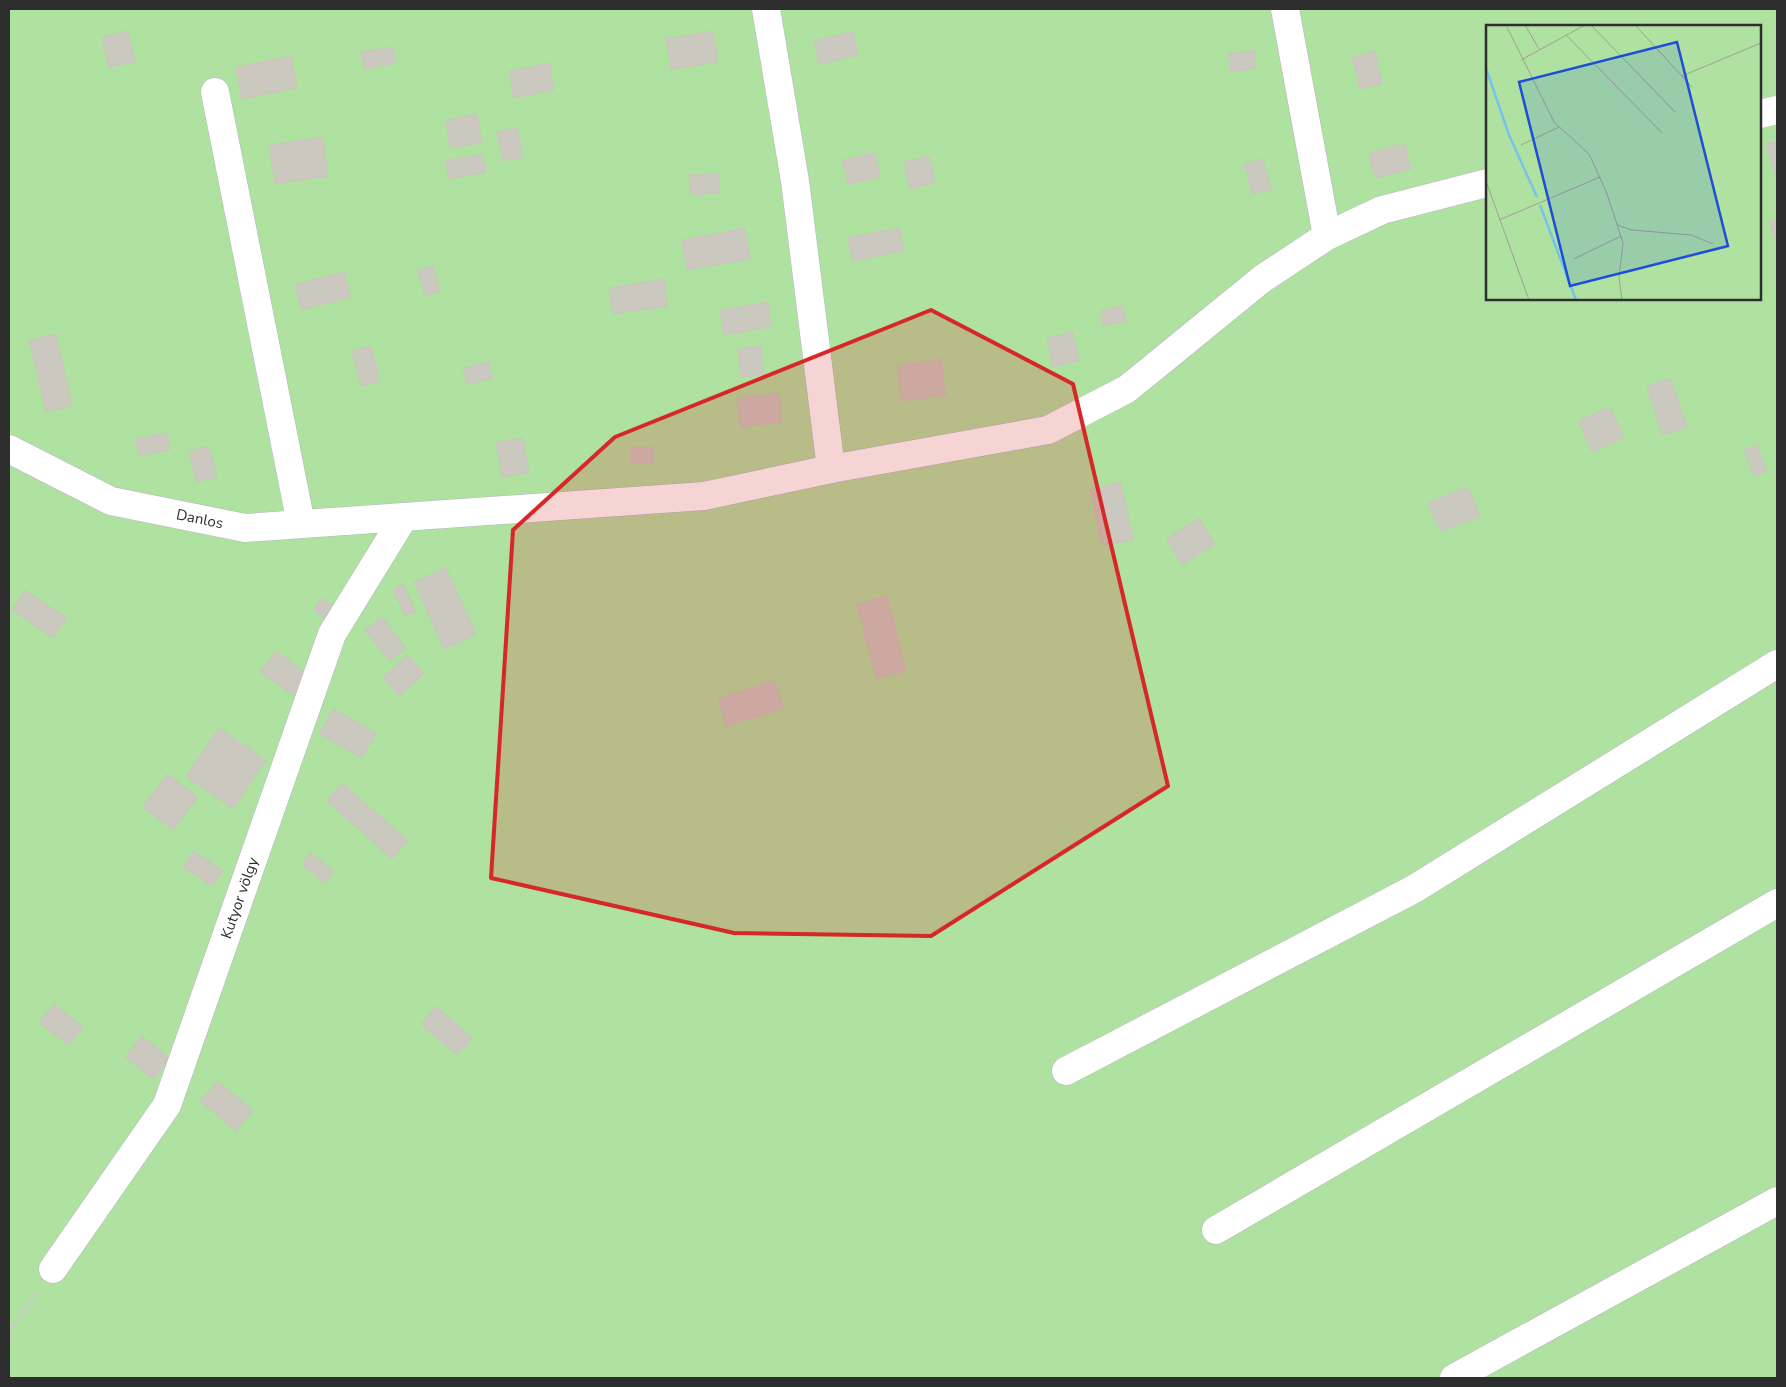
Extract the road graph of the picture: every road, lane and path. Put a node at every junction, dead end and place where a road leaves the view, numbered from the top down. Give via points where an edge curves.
1 (766, 9) edge
2 (1285, 9) edge
3 (215, 92) dead end
4 (1777, 110) edge
5 (1761, 114) edge
6 (1486, 183) edge
7 (1328, 236) junction
8 (9, 449) edge
9 (831, 469) junction
10 (404, 517) junction
11 (302, 524) junction
12 (1777, 664) edge
13 (1777, 903) edge
14 (1066, 1071) dead end
15 (1777, 1201) edge
16 (1216, 1230) dead end
17 (53, 1269) joint
18 (9, 1334) edge
19 (1497, 1367) edge
20 (1454, 1378) edge

1 - 9 street via 795,181
2 - 7 street
3 - 11 street
4 - 5 street
6 - 7 street, Danlos via 1382,210
7 - 9 street, Danlos via 1262,279 1126,389 1048,430
8 - 11 street, Danlos via 111,501 245,528
9 - 10 street, Danlos via 704,496
10 - 11 street, Danlos
10 - 17 street, Kutyor völgy via 332,634 167,1105
12 - 14 street via 1414,888
13 - 16 street
15 - 19 street
17 - 18 path
19 - 20 street

